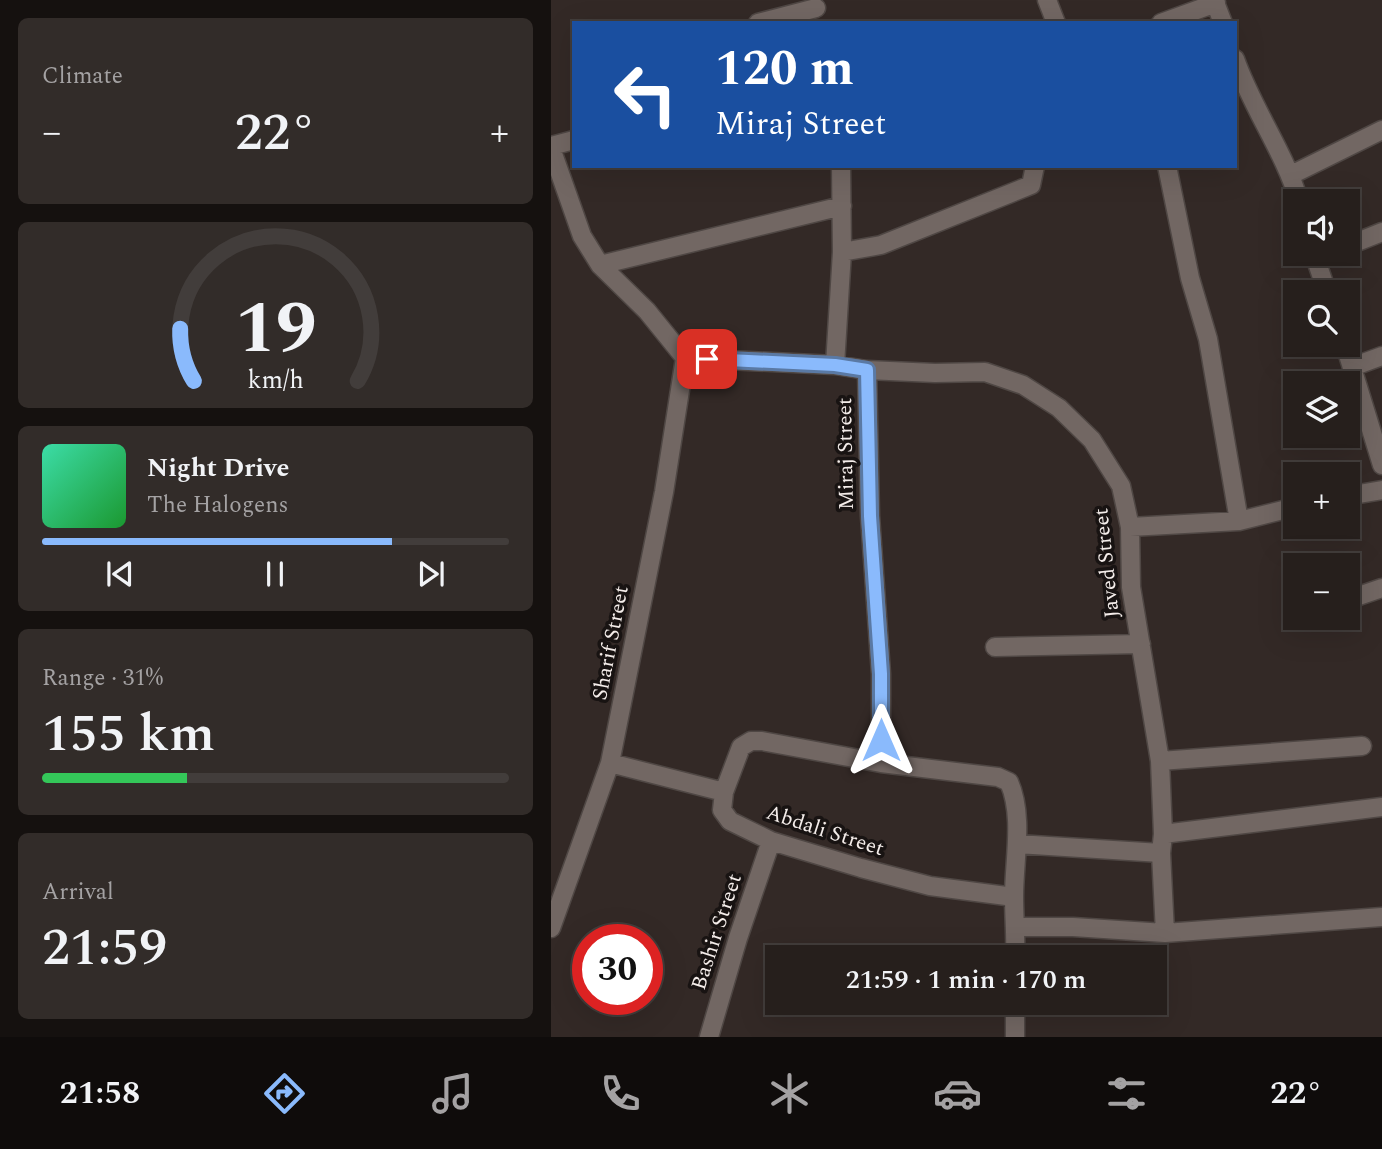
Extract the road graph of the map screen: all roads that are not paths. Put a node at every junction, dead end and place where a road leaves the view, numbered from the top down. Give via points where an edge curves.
1 (1047, 0) edge
2 (1215, 2) edge
3 (817, 10) edge
4 (767, 21) edge
5 (1055, 21) edge
6 (1166, 21) edge
7 (1222, 21) edge
8 (1239, 80) edge
9 (1382, 130) edge
10 (572, 140) edge
11 (551, 147) edge
12 (841, 168) edge
13 (1035, 168) edge
14 (1167, 168) edge
15 (1291, 175) junction
16 (1295, 189) edge
17 (842, 206) junction
18 (1382, 232) edge
19 (1360, 241) edge
20 (842, 252) junction
21 (600, 265) junction
22 (1382, 356) edge
23 (1349, 357) edge
24 (685, 358) junction
25 (835, 365) junction
26 (1353, 367) junction
27 (867, 370) junction
28 (1382, 465) edge
29 (1382, 490) edge
30 (1360, 494) edge
31 (1283, 510) edge
32 (1239, 520) junction
33 (1130, 527) junction
34 (1382, 588) edge
35 (1360, 596) edge
36 (1141, 644) junction
37 (995, 647) dead end
38 (1362, 746) dead end
39 (1160, 761) junction
40 (610, 763) junction
41 (881, 763) junction
42 (724, 792) junction
43 (1382, 807) edge
44 (1163, 834) junction
45 (771, 841) junction
46 (1017, 844) junction
47 (1161, 853) junction
48 (1014, 897) junction
49 (1382, 917) edge
50 (1016, 927) junction
51 (551, 928) edge
52 (1165, 933) junction
53 (1015, 945) edge
54 (1015, 1015) edge
55 (709, 1037) edge
56 (1015, 1037) edge

1 - 5 street
2 - 6 street
2 - 7 street
3 - 4 street
8 - 15 street
9 - 15 street
10 - 11 street
11 - 21 street via 582,236
12 - 17 street
13 - 20 street via 1031,186 881,245
14 - 32 street via 1210,351
15 - 16 street
17 - 20 street
17 - 21 street
18 - 19 street
20 - 25 street
21 - 24 street via 647,311
22 - 26 street
23 - 26 street
24 - 25 street, Miraj Street
24 - 40 street, Sharif Street via 664,492
25 - 27 street, Miraj Street
26 - 28 street
27 - 33 street, Javed Street via 985,372 1023,385 1059,408 1092,440 1121,486
27 - 41 street, Miraj Street
29 - 30 street
31 - 32 street
32 - 33 street
33 - 36 street, Javed Street via 1131,587
34 - 35 street
36 - 37 street
36 - 39 street, Javed Street
38 - 39 street
39 - 44 street, Javed Street
40 - 42 street
40 - 51 street, Sharif Street
41 - 42 street via 751,741 741,747
41 - 46 street via 1009,782 1014,793
42 - 45 street, Abdali Street via 722,810 729,821
43 - 44 street
44 - 47 street, Javed Street
45 - 48 street, Abdali Street via 930,886
45 - 55 street, Bashir Street
46 - 47 street
46 - 48 street
47 - 52 street, Javed Street
48 - 50 street
49 - 52 street
50 - 52 street
50 - 53 street
54 - 56 street

